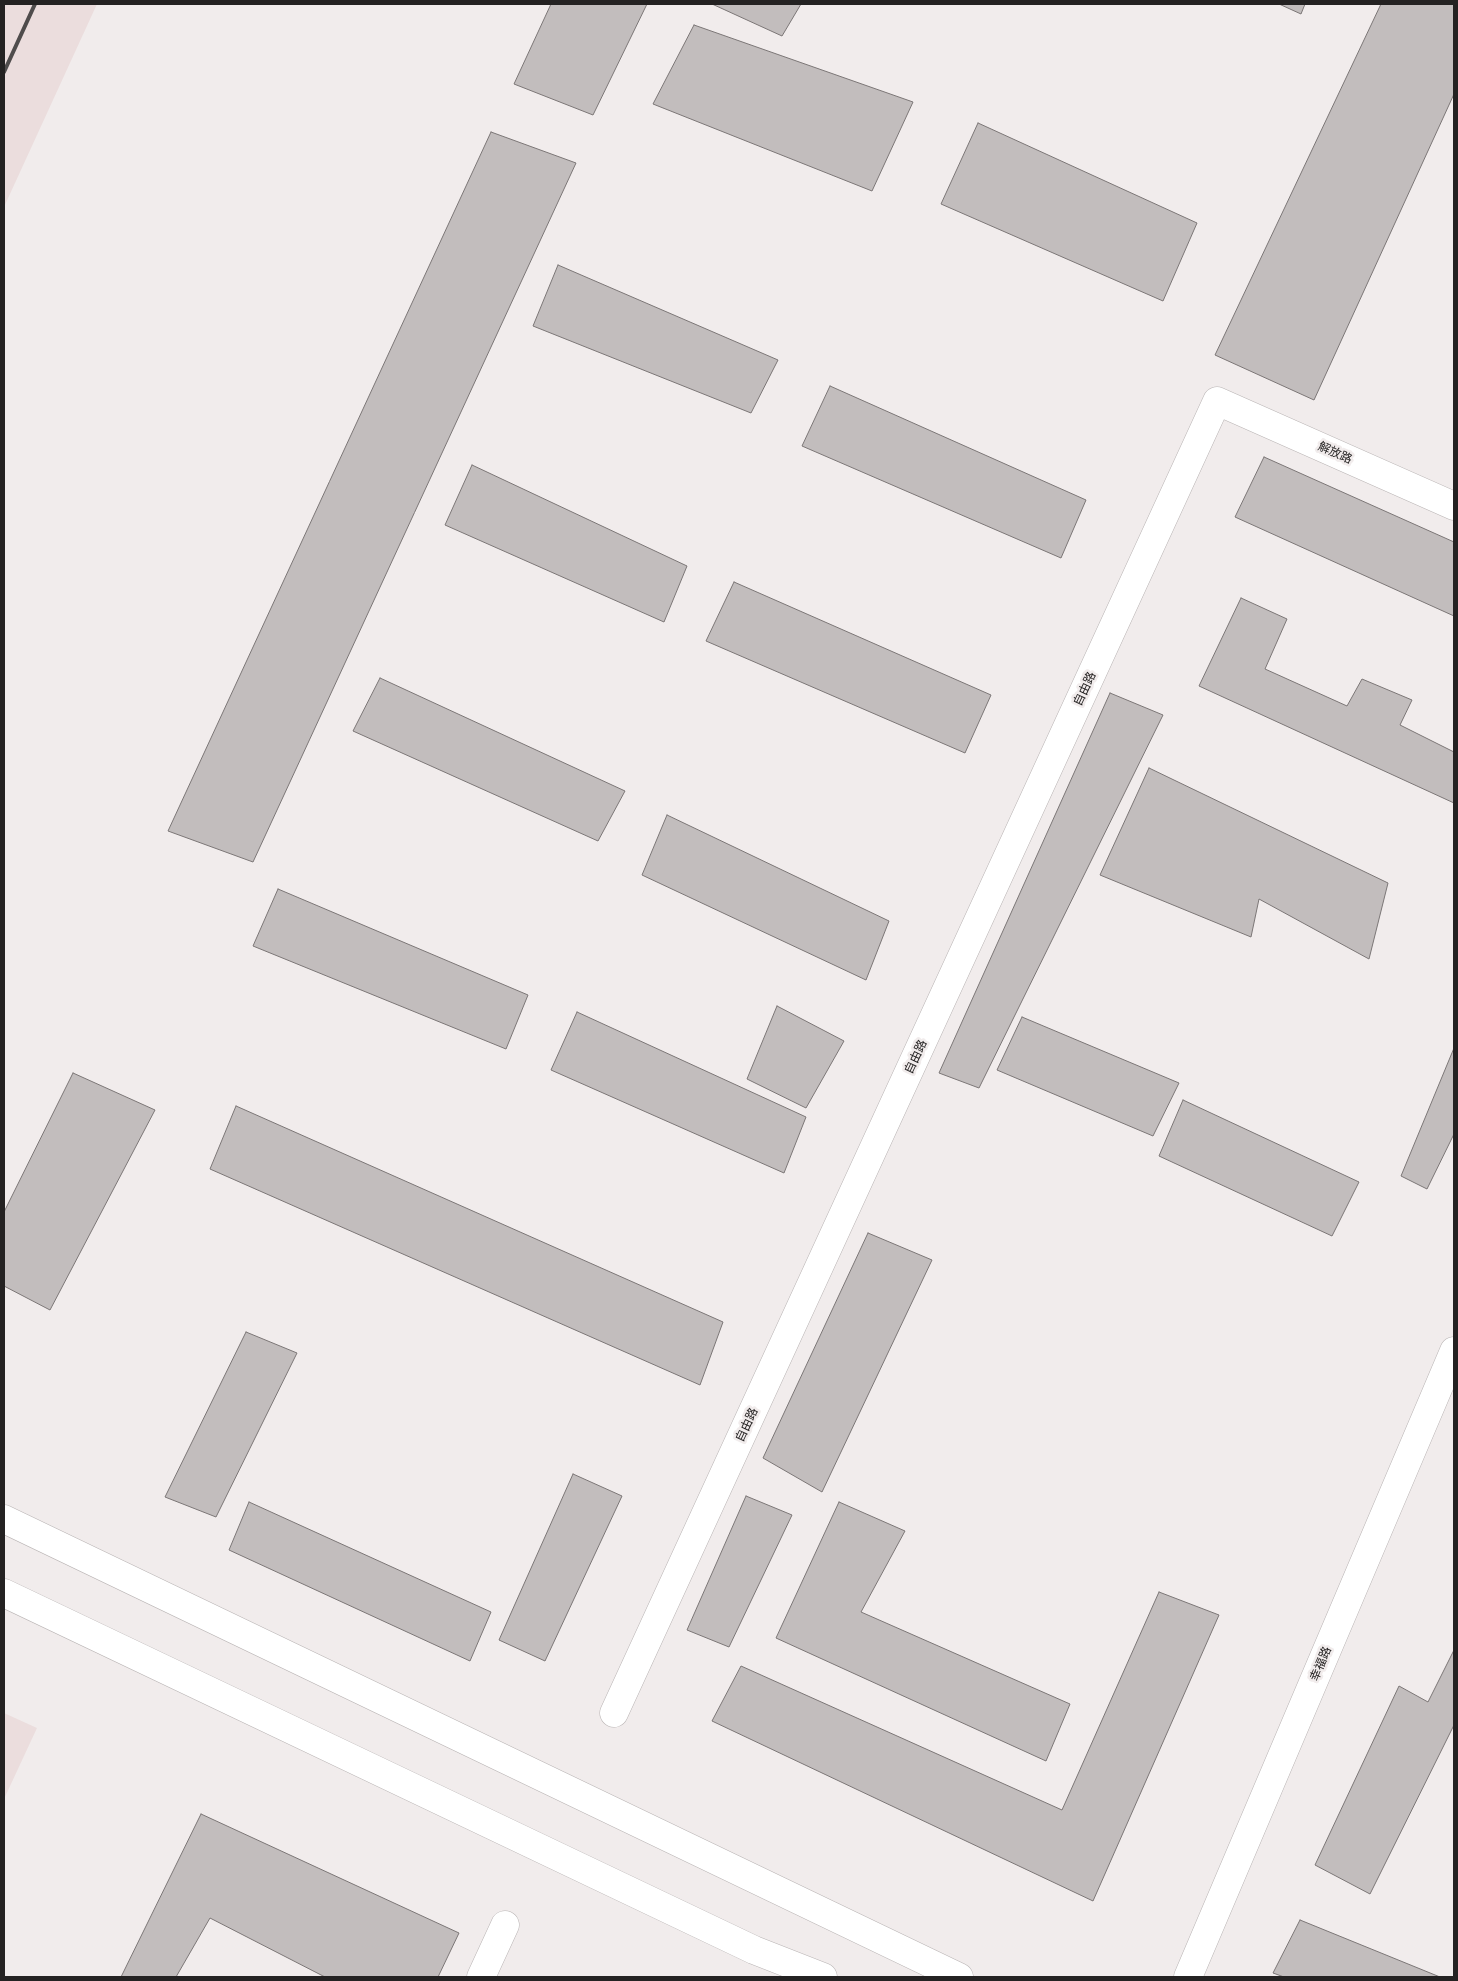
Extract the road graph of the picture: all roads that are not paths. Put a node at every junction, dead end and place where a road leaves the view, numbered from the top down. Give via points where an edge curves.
1 (1217, 401) joint
2 (1454, 506) edge
3 (1454, 1351) edge
4 (4, 1519) edge
5 (4, 1593) edge
6 (614, 1713) dead end
7 (505, 1924) dead end
8 (481, 1977) edge
9 (823, 1977) edge
10 (960, 1977) edge
11 (1188, 1977) edge

1 - 2 street, 解放路
1 - 6 street, 自由路
3 - 11 street, 幸福路
4 - 10 street
5 - 9 street via 754,1950
7 - 8 street

